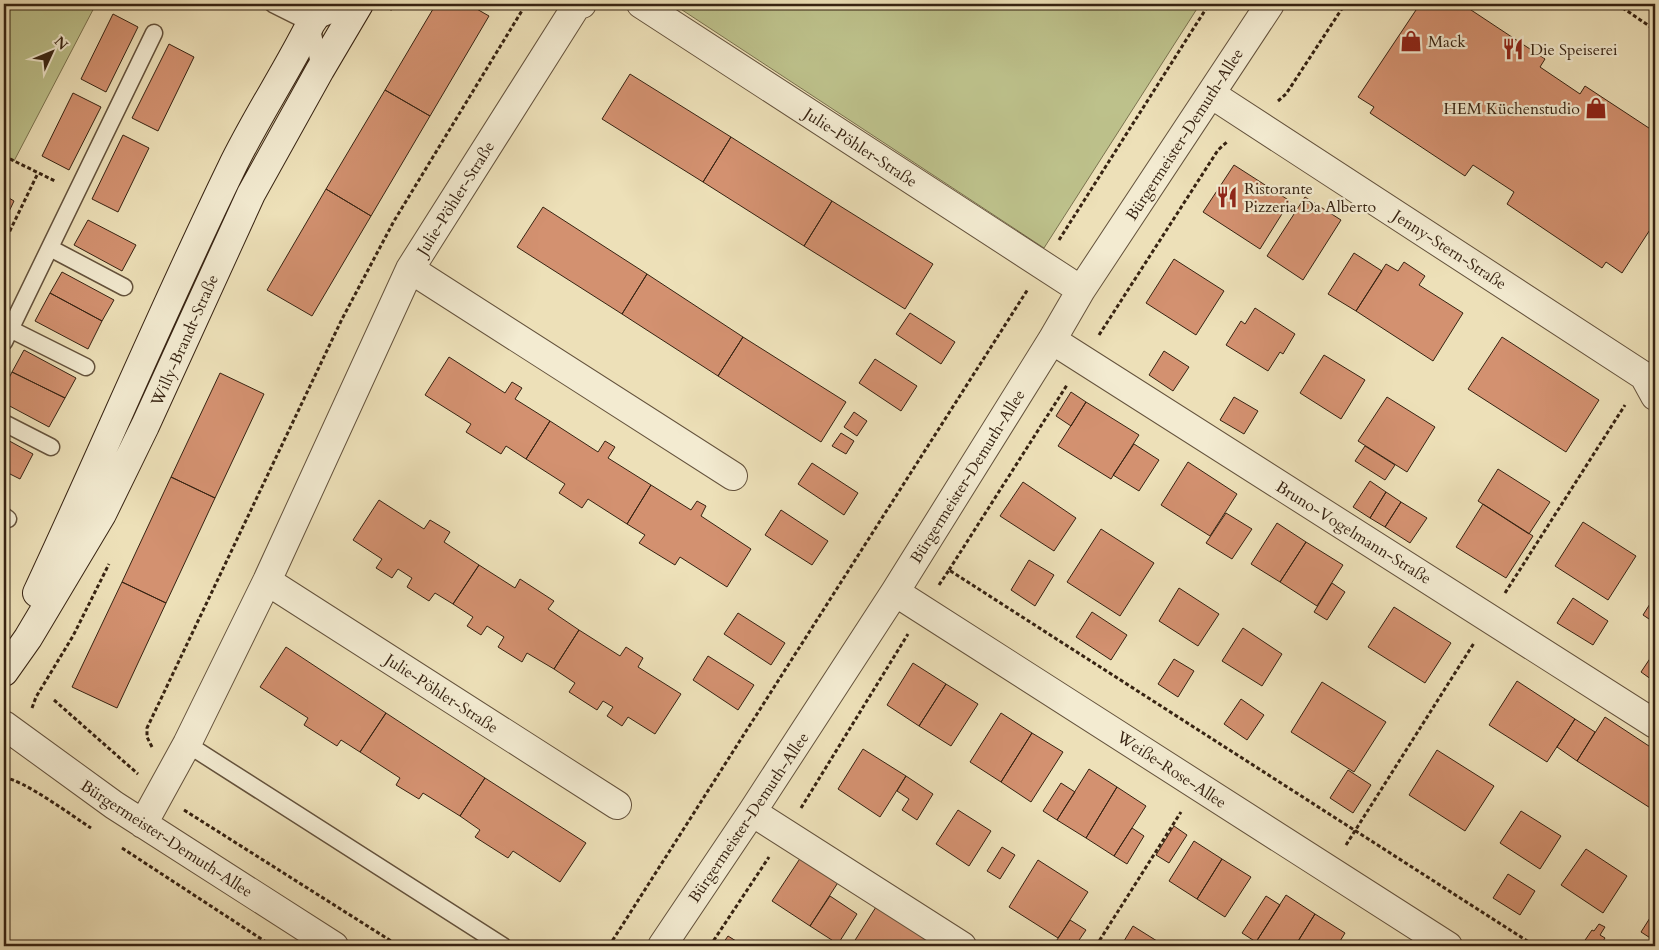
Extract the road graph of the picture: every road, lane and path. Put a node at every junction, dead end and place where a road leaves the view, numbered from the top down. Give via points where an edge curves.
1 (273, 4) edge
2 (359, 4) edge
3 (526, 4) edge
4 (582, 4) edge
5 (641, 4) edge
6 (1209, 4) edge
7 (1270, 4) edge
8 (1345, 4) edge
9 (1617, 4) edge
10 (317, 14) edge
11 (1655, 30) edge
12 (154, 33) dead end
13 (320, 70) junction
14 (1211, 94) junction
15 (1253, 122) junction
16 (4, 156) edge
17 (38, 173) junction
18 (77, 192) junction
19 (4, 243) edge
20 (50, 248) junction
21 (1043, 266) junction
22 (410, 269) junction
23 (124, 287) dead end
24 (1081, 290) junction
25 (7, 335) edge
26 (1052, 340) junction
27 (1083, 360) junction
28 (86, 367) dead end
29 (1655, 396) edge
30 (4, 423) edge
31 (51, 447) dead end
32 (733, 476) dead end
33 (949, 570) junction
34 (267, 580) junction
35 (895, 592) junction
36 (923, 610) junction
37 (4, 662) edge
38 (4, 672) edge
39 (54, 700) dead end
40 (1655, 724) edge
41 (4, 725) edge
42 (188, 744) junction
43 (153, 750) dead end
44 (4, 778) edge
45 (1198, 786) junction
46 (160, 794) junction
47 (617, 805) dead end
48 (752, 812) junction
49 (143, 824) junction
50 (97, 832) dead end
51 (785, 833) junction
52 (119, 847) dead end
53 (272, 946) edge
54 (334, 946) edge
55 (399, 946) edge
56 (504, 946) edge
57 (609, 946) edge
58 (662, 946) edge
59 (710, 946) edge
60 (962, 946) edge
61 (1096, 946) edge
62 (1448, 946) edge
63 (1535, 946) edge

1 - 10 lane
2 - 10 lane
2 - 13 street, Willy-Brandt-Straße
3 - 43 path via 394,221 342,319 147,728
4 - 22 street, Julie-Pöhler-Straße via 577,6
5 - 21 street, Julie-Pöhler-Straße
6 - 21 path
7 - 14 street, Bürgermeister-Demuth-Allee
8 - 15 path via 1286,94
9 - 11 path
10 - 13 lane
10 - 37 street, Willy-Brandt-Straße via 232,167 156,325 87,485
12 - 18 lane
13 - 38 street, Willy-Brandt-Straße via 251,194 102,514
14 - 15 street, Jenny-Stern-Straße
14 - 24 street, Bürgermeister-Demuth-Allee
15 - 27 path via 1218,150
15 - 29 street, Jenny-Stern-Straße via 1644,376
16 - 17 path
17 - 18 path
17 - 19 path
18 - 20 lane
20 - 23 lane
20 - 25 lane
21 - 24 street, Julie-Pöhler-Straße
21 - 57 path
22 - 32 street, Julie-Pöhler-Straße
22 - 34 street, Julie-Pöhler-Straße
24 - 26 street, Bürgermeister-Demuth-Allee
25 - 28 lane
26 - 27 street, Bruno-Vogelmann-Straße
26 - 35 street, Bürgermeister-Demuth-Allee
27 - 33 path
27 - 40 street, Bruno-Vogelmann-Straße
30 - 31 lane
33 - 36 path
33 - 63 path
34 - 42 street, Julie-Pöhler-Straße
34 - 47 street, Julie-Pöhler-Straße
35 - 36 street, Weiße-Rose-Allee
35 - 48 street, Bürgermeister-Demuth-Allee
36 - 45 street, Weiße-Rose-Allee
36 - 51 path
39 - 46 path
41 - 49 street, Bürgermeister-Demuth-Allee
42 - 46 street, Julie-Pöhler-Straße
42 - 56 lane
44 - 50 path via 23,784
45 - 61 path
45 - 62 street, Weiße-Rose-Allee
46 - 49 street, Julie-Pöhler-Straße
46 - 55 path
48 - 51 street
48 - 58 street, Bürgermeister-Demuth-Allee
49 - 54 street, Bürgermeister-Demuth-Allee
51 - 59 path
51 - 60 street
52 - 53 path

